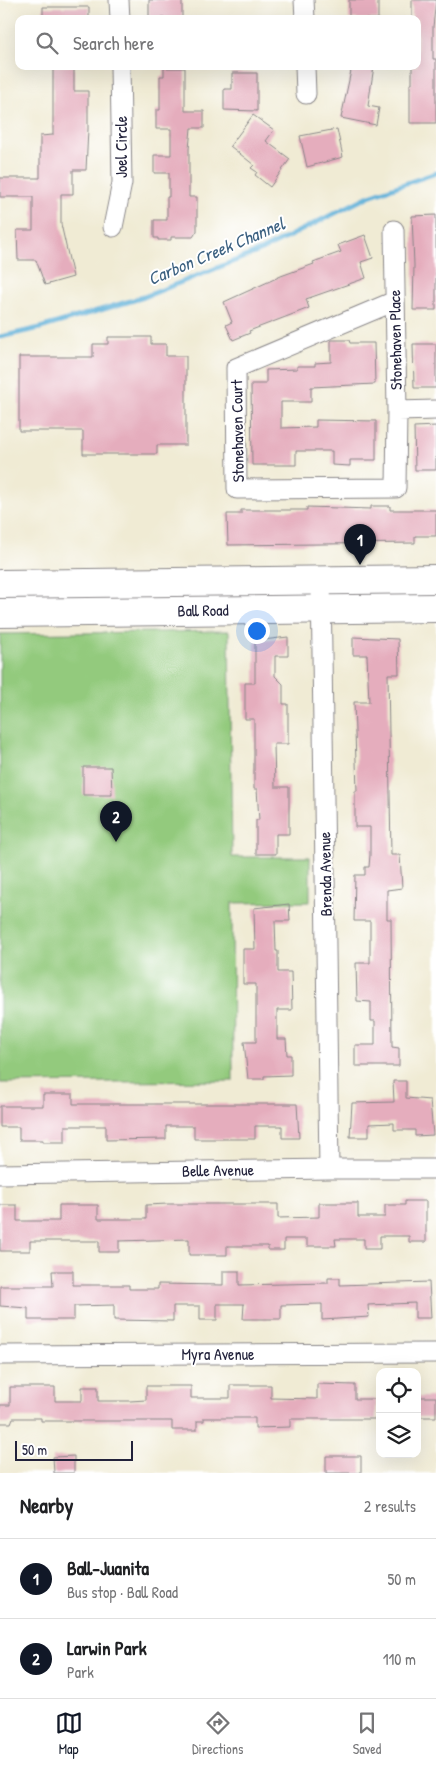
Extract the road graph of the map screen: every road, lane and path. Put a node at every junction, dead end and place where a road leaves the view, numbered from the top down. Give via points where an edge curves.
1 (119, 0) edge
2 (304, 0) edge
3 (120, 15) edge
4 (305, 15) edge
5 (120, 70) edge
6 (305, 70) edge
7 (306, 94) dead end
8 (113, 227) dead end
9 (394, 230) dead end
10 (395, 301) junction
11 (436, 410) edge
12 (397, 411) junction
13 (436, 579) edge
14 (322, 580) junction
15 (0, 584) edge
16 (436, 608) edge
17 (322, 609) junction
18 (0, 613) edge
19 (329, 1169) junction
20 (436, 1169) edge
21 (0, 1174) edge
22 (436, 1353) edge
23 (0, 1355) edge

1 - 3 street
2 - 4 street
5 - 8 street, Joel Circle via 122,183
6 - 7 street
9 - 10 street, Stonehaven Place
10 - 12 street, Stonehaven Place
10 - 12 street, Stonehaven Court via 236,368 237,490 396,488
11 - 12 street, Stonehaven Place
13 - 14 main road, Ball Road
14 - 15 main road, Ball Road
14 - 17 street, Brenda Avenue
16 - 17 main road, Ball Road
17 - 18 main road, Ball Road
17 - 19 street, Brenda Avenue
19 - 20 street, Belle Avenue
19 - 21 street, Belle Avenue
22 - 23 street, Myra Avenue

